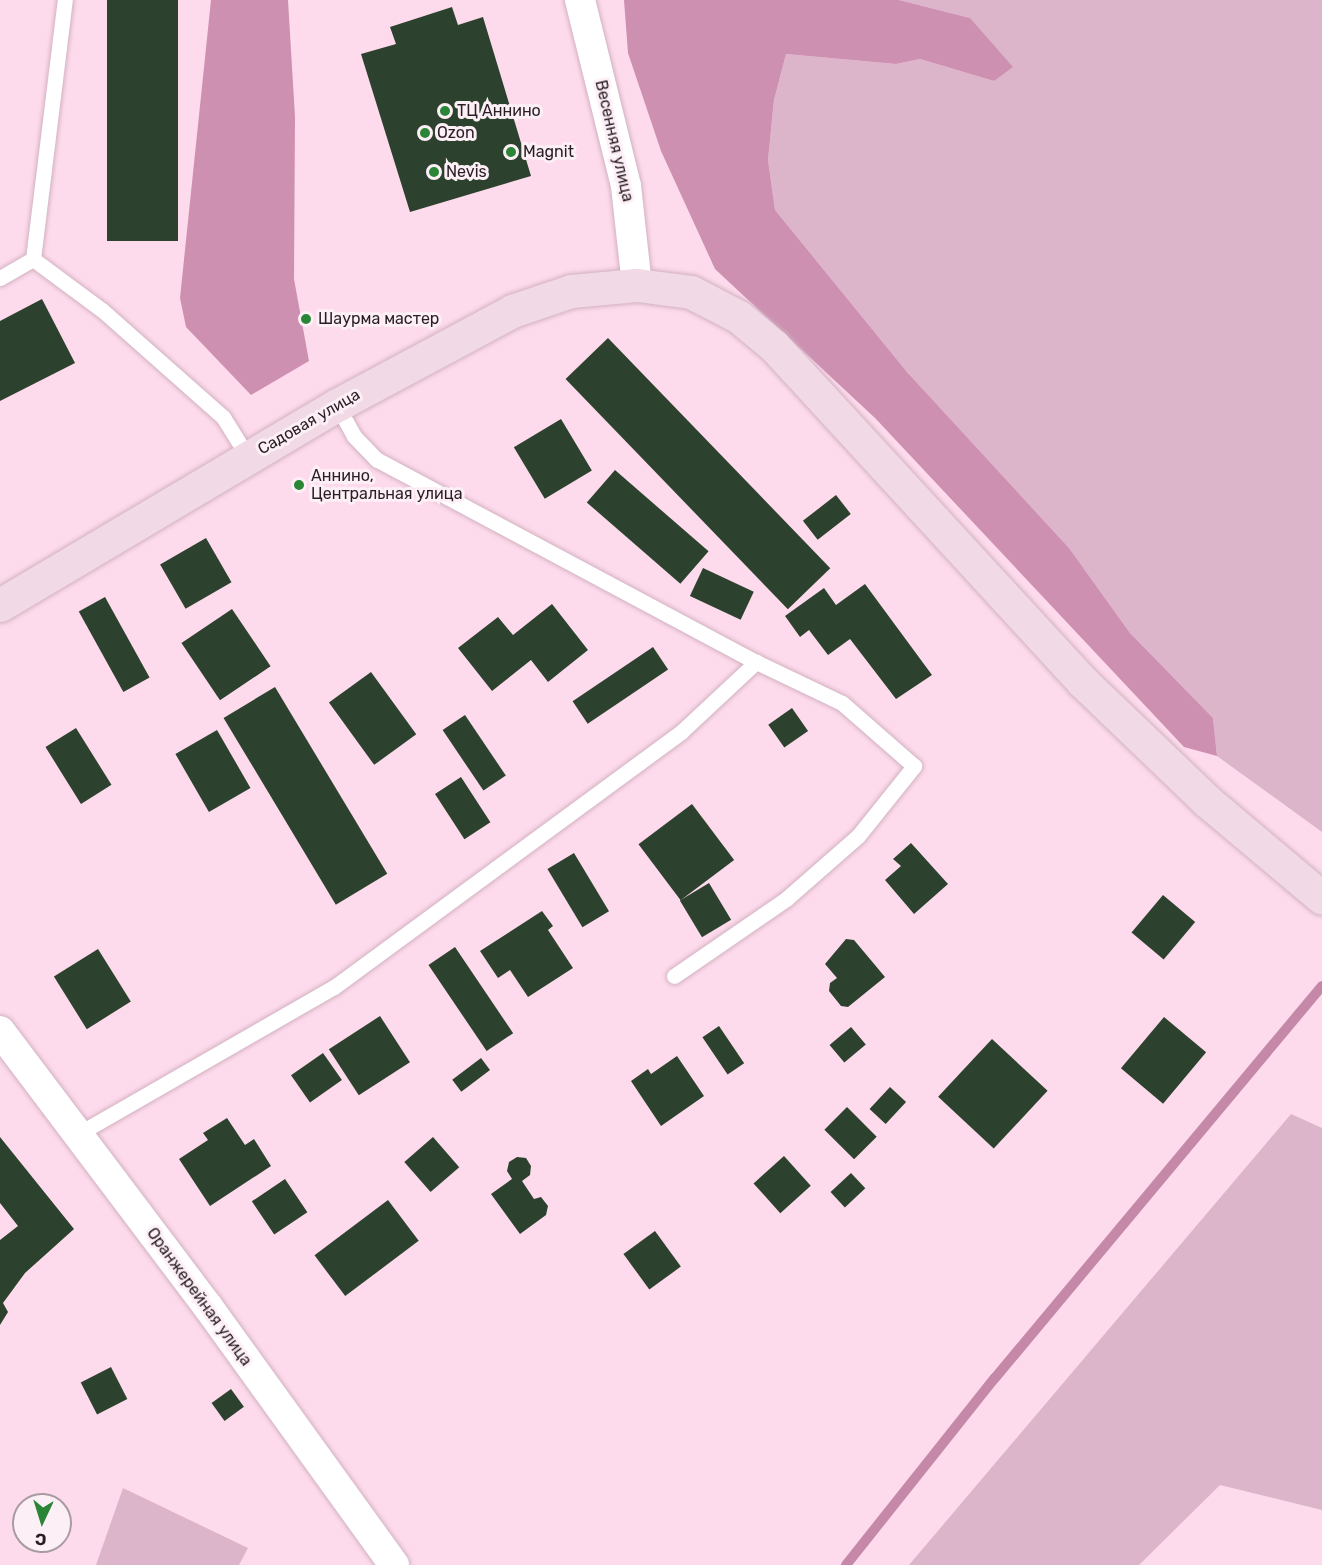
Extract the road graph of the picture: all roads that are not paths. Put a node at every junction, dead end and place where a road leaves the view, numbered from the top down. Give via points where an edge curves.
1 (65, 0) edge
2 (580, 0) edge
3 (33, 259) junction
4 (0, 278) edge
5 (637, 285) junction
6 (337, 405) junction
7 (248, 457) junction
8 (0, 605) edge
9 (756, 662) junction
10 (1322, 898) edge
11 (674, 976) dead end
12 (0, 1031) edge
13 (78, 1134) junction
14 (394, 1565) edge

1 - 3 lane
2 - 5 street, Весенняя улица via 626,186
3 - 4 lane
3 - 7 lane via 102,310 223,417
5 - 6 main road, Садовая улица via 571,291 512,311
5 - 10 main road, Садовая улица via 691,292 739,317 774,346 1083,682 1207,801
6 - 7 main road, Садовая улица
6 - 9 lane via 354,436 377,460
7 - 8 main road, Садовая улица
9 - 11 lane via 842,703 914,766 858,836 786,899
9 - 13 lane via 681,732 334,987
12 - 13 street, Оранжерейная улица
13 - 14 street, Оранжерейная улица

